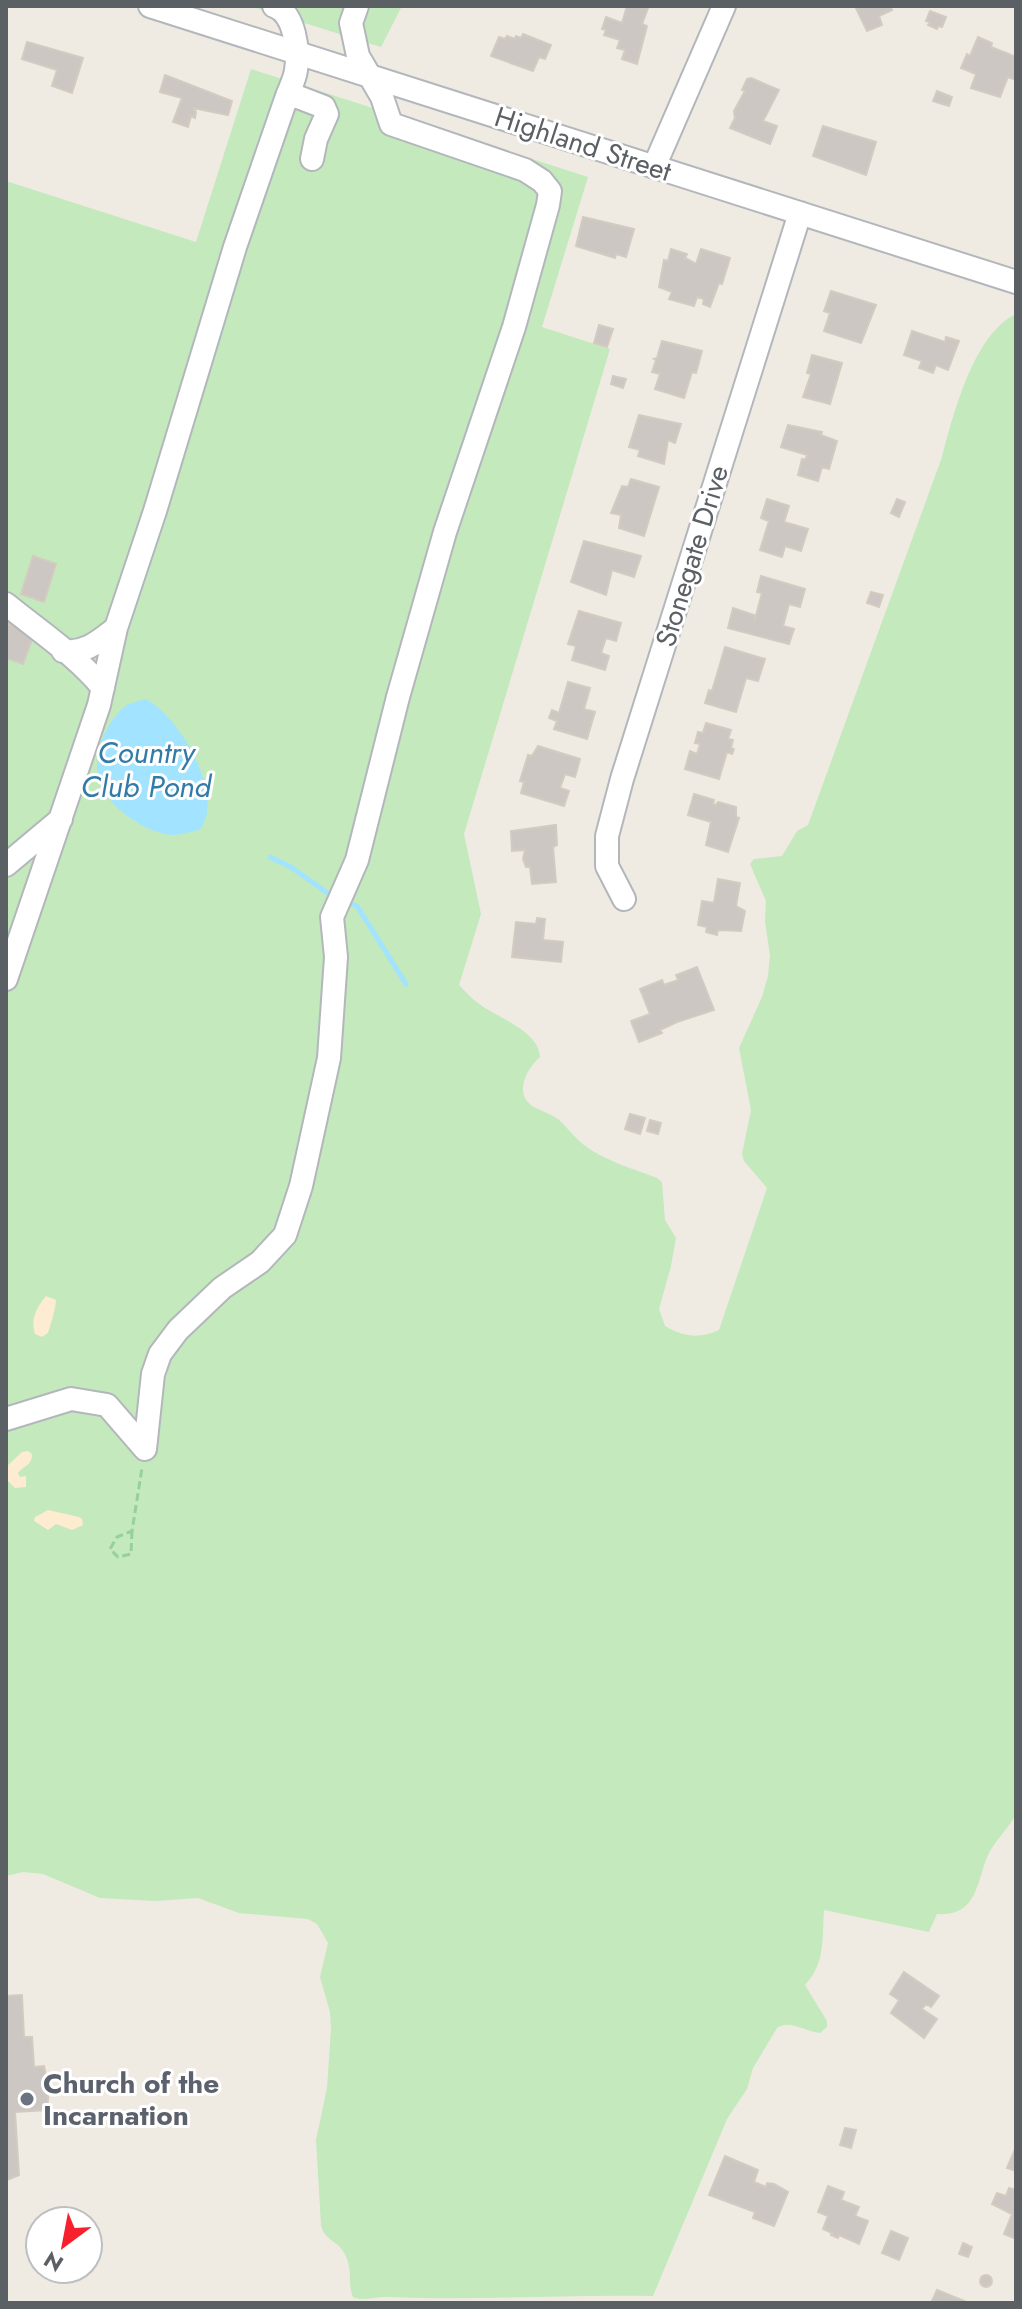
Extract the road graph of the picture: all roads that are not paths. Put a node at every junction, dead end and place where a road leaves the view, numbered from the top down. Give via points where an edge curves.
1 (150, 6) edge
2 (274, 6) edge
3 (357, 6) edge
4 (724, 6) edge
5 (295, 53) junction
6 (370, 77) junction
7 (287, 96) junction
8 (312, 159) dead end
9 (654, 167) junction
10 (800, 213) junction
11 (1016, 282) edge
12 (6, 604) edge
13 (116, 628) junction
14 (63, 651) junction
15 (103, 688) junction
16 (62, 818) junction
17 (6, 865) edge
18 (624, 899) dead end
19 (6, 979) edge
20 (6, 1419) edge

1 - 5 street, Highland Street
2 - 5 street via 292,23
3 - 6 street via 351,23 358,56
4 - 9 street
5 - 6 street, Highland Street
5 - 7 street via 296,70
6 - 9 street, Highland Street
6 - 20 street via 391,124 525,170 550,191 514,327 445,532 369,820 332,917 336,957 329,1058 301,1186 285,1235 260,1262 222,1288 160,1354 145,1449 107,1405 71,1399
7 - 8 street via 324,107 327,114
7 - 13 street
9 - 10 street, Highland Street
10 - 11 street, Highland Street
10 - 18 street, Stonegate Drive via 607,836 607,866
12 - 14 street
13 - 14 street via 77,653
13 - 15 street
14 - 15 street via 83,664
15 - 16 street
16 - 17 street
16 - 19 street

